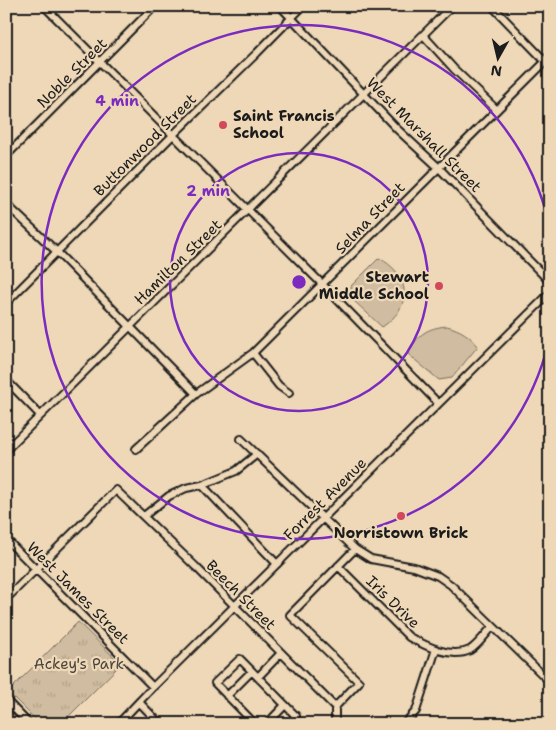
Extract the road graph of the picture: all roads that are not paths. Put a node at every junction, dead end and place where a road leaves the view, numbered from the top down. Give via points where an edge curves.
1 (44, 6) edge
2 (155, 6) edge
3 (280, 6) edge
4 (302, 6) edge
5 (452, 6) edge
6 (492, 6) edge
7 (292, 17) junction
8 (424, 36) junction
9 (548, 59) edge
10 (100, 62) junction
11 (364, 93) junction
12 (497, 110) junction
13 (172, 136) junction
14 (6, 156) edge
15 (438, 167) junction
16 (6, 204) edge
17 (248, 211) junction
18 (56, 251) junction
19 (550, 282) edge
20 (323, 285) junction
21 (550, 293) edge
22 (6, 303) edge
23 (130, 326) junction
24 (253, 352) junction
25 (6, 380) edge
26 (289, 393) dead end
27 (196, 394) junction
28 (438, 403) junction
29 (40, 415) junction
30 (241, 439) dead end
31 (6, 450) edge
32 (136, 450) dead end
33 (257, 454) junction
34 (202, 485) junction
35 (144, 516) junction
36 (322, 518) junction
37 (6, 538) edge
38 (355, 549) junction
39 (277, 564) junction
40 (338, 566) junction
41 (36, 568) junction
42 (10, 595) dead end
43 (234, 606) junction
44 (492, 627) junction
45 (436, 649) junction
46 (282, 654) junction
47 (252, 671) junction
48 (258, 677) junction
49 (550, 682) edge
50 (153, 687) junction
51 (227, 696) junction
52 (6, 700) edge
53 (140, 703) junction
54 (285, 705) junction
55 (334, 707) junction
56 (29, 724) edge
57 (118, 724) edge
58 (160, 724) edge
59 (255, 724) edge
60 (267, 724) edge
61 (288, 724) edge
62 (335, 724) edge
63 (404, 724) edge

1 - 10 street
2 - 10 street, Noble Street
3 - 7 street, West Marshall Street
4 - 7 street, Buttonwood Street
5 - 8 street, Hamilton Street
6 - 9 street
7 - 11 street, West Marshall Street
7 - 13 street, Buttonwood Street
8 - 11 street, Hamilton Street
8 - 12 street
9 - 12 street, Selma Street
10 - 13 street
10 - 14 street, Noble Street
11 - 15 street, West Marshall Street
11 - 17 street, Hamilton Street
12 - 15 street, Selma Street
13 - 17 street
13 - 18 street, Buttonwood Street
15 - 19 street, West Marshall Street
15 - 20 street, Selma Street
16 - 18 street
17 - 20 street
17 - 23 street, Hamilton Street
18 - 22 street, Buttonwood Street
18 - 23 street
20 - 24 street, Selma Street
20 - 28 street
21 - 28 street, Forrest Avenue
23 - 27 street
23 - 29 street, Hamilton Street
24 - 26 street via 279,386
24 - 27 street, Selma Street
25 - 29 street
27 - 32 street, Selma Street
28 - 36 street, Forrest Avenue
29 - 31 street, Hamilton Street
30 - 33 street
33 - 34 street via 236,471
33 - 36 street
34 - 35 street via 168,496
34 - 39 street
35 - 41 street, Beech Street via 116,490
35 - 43 street, Beech Street
36 - 38 street
36 - 39 street, Forrest Avenue
37 - 41 street, West James Street
38 - 40 street
38 - 44 street via 371,558 438,576
39 - 43 street, Forrest Avenue
40 - 45 street, Iris Drive via 409,637
40 - 55 street via 290,615 359,682
41 - 42 street
41 - 50 street, West James Street
43 - 46 street, Beech Street
43 - 50 street, Forrest Avenue
44 - 45 street, Iris Drive via 470,650 447,652
44 - 49 street
45 - 63 street via 416,711
46 - 48 street
46 - 55 street, Beech Street
47 - 48 street
47 - 51 street
47 - 51 street via 240,659 215,683
48 - 54 street
50 - 53 street, Forrest Avenue
51 - 59 street
52 - 56 street
53 - 57 street, Forrest Avenue
53 - 58 street
54 - 60 street
54 - 61 street via 296,716
55 - 62 street

